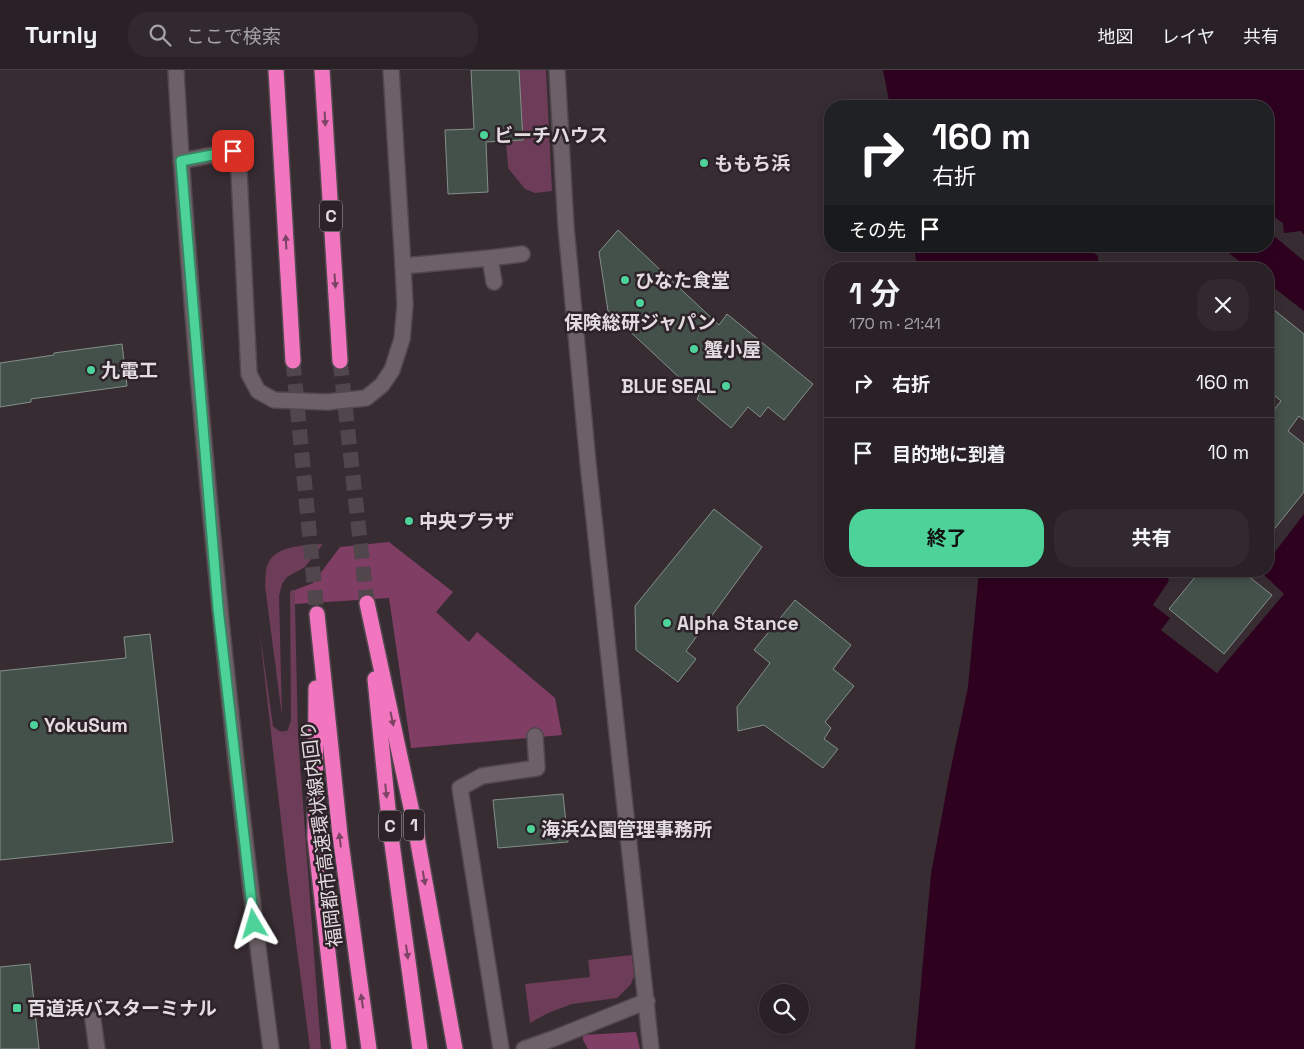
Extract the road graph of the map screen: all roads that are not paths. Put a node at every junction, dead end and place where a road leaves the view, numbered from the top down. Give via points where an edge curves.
1 (176, 70) edge
2 (276, 70) edge
3 (322, 70) edge
4 (391, 70) edge
5 (557, 70) edge
6 (181, 161) junction
7 (522, 254) dead end
8 (490, 258) junction
9 (403, 266) junction
10 (494, 282) dead end
11 (293, 361) tunnel mouth
12 (340, 361) tunnel mouth
13 (367, 603) joint
14 (534, 736) dead end
15 (647, 1001) junction
16 (93, 1020) dead end
17 (97, 1049) edge
18 (271, 1049) edge
19 (340, 1049) edge
20 (368, 1049) edge
21 (420, 1049) edge
22 (455, 1049) edge
23 (501, 1049) edge
24 (524, 1049) edge
25 (651, 1049) edge

1 - 6 street
11 -> 2 highway
3 -> 12 highway, C
4 - 9 street
5 - 15 street via 566,227 589,472
6 - 9 street via 233,151 239,172 249,374 258,391 274,400 327,402 366,398 382,384 392,370 402,339 405,305
6 - 18 street via 219,616
7 - 8 street
8 - 9 street
8 - 10 street
13 -> 21 highway, C via 390,829
13 -> 22 highway, 1 via 414,826
14 - 23 street via 537,768 482,776 460,788
15 - 24 street
15 - 25 street
16 - 17 street
20 -> 19 highway, 福岡都市高速環状線内回り via 340,835 317,614 315,838

